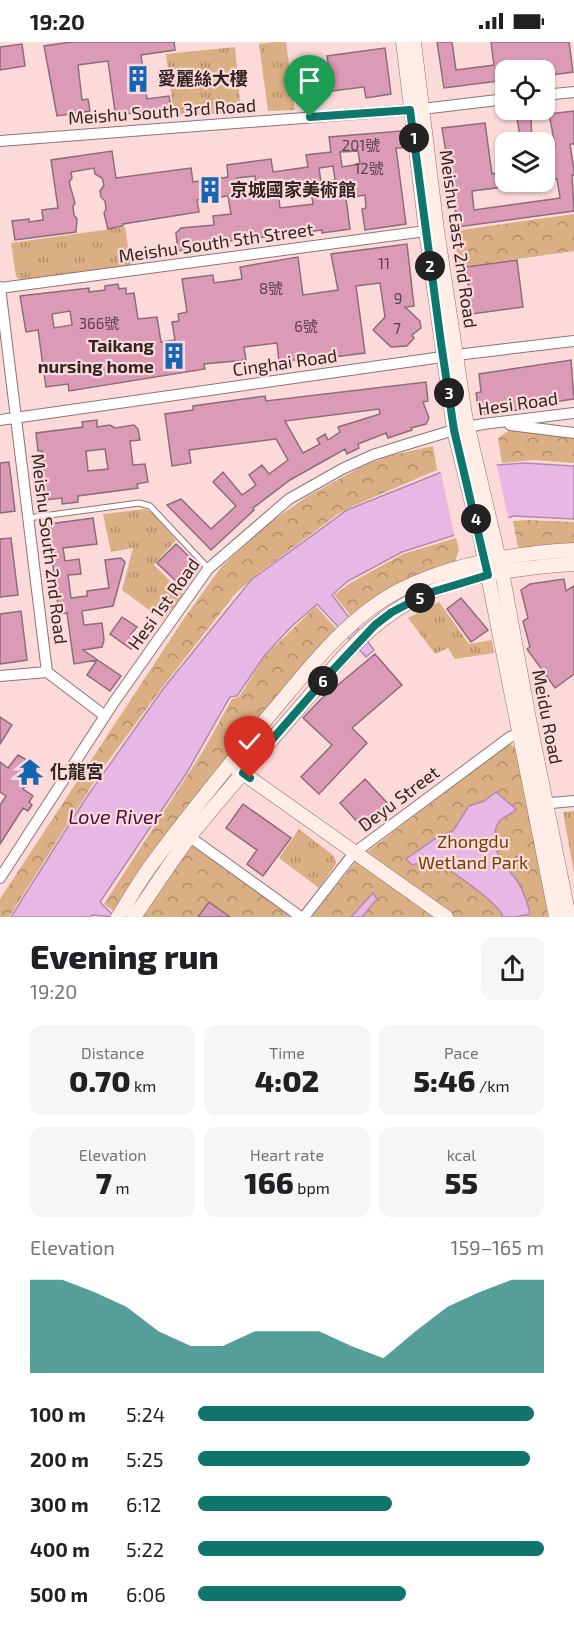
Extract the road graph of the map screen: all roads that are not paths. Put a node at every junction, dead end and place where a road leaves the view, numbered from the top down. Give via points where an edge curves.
1 (403, 42) edge
2 (414, 42) edge
3 (574, 92) edge
4 (555, 94) edge
5 (495, 100) edge
6 (416, 109) junction
7 (0, 141) edge
8 (431, 230) junction
9 (0, 288) edge
10 (574, 340) edge
11 (449, 356) junction
12 (574, 413) edge
13 (16, 418) junction
14 (0, 420) edge
15 (492, 423) junction
16 (574, 433) edge
17 (462, 435) junction
18 (28, 518) junction
19 (574, 550) edge
20 (574, 564) edge
21 (493, 567) junction
22 (208, 569) junction
23 (422, 580) junction
24 (429, 593) junction
25 (47, 672) junction
26 (0, 676) edge
27 (105, 716) junction
28 (525, 732) junction
29 (231, 763) junction
30 (243, 773) junction
31 (574, 801) edge
32 (540, 804) junction
33 (190, 837) junction
34 (354, 853) junction
35 (1, 874) edge
36 (570, 902) edge
37 (117, 917) edge
38 (134, 917) edge
39 (302, 917) edge
40 (446, 917) edge
41 (556, 917) edge
42 (569, 917) edge

1 - 6 street, Meishu East 2nd Road
2 - 6 street, Meishu East 2nd Road
3 - 4 street
5 - 6 street, Meishu South 3rd Road
6 - 7 street, Meishu South 3rd Road
6 - 8 street, Meishu East 2nd Road
8 - 9 street, Meishu South 5th Street
8 - 11 street, Meishu East 2nd Road
9 - 13 street, Meishu South 2nd Road
10 - 11 street, Cinghai Road
11 - 13 street, Cinghai Road
11 - 17 street, Meishu East 2nd Road
12 - 15 street, Hesi Road
13 - 14 street, Cinghai Road
13 - 18 street, Meishu South 2nd Road
15 - 16 street
15 - 17 street, Hesi Road
17 - 21 street, Meishu East 2nd Road
17 - 22 street, Hesi 1st Road via 373,455 342,469 289,500
18 - 22 lane via 139,503 150,506
18 - 25 street, Meishu South 2nd Road
19 - 21 street
20 - 21 street
21 - 23 street
21 - 24 street
21 - 28 street, Meidu Road
22 - 27 street, Hesi 1st Road
23 - 24 street
23 - 29 street via 382,600 348,628 317,659
24 - 30 street via 375,625
25 - 26 street
25 - 27 street
27 - 35 street, Hesi 1st Road
28 - 32 street, Meidu Road
28 - 34 street, Deyu Street via 510,737
29 - 30 street
29 - 37 street via 154,861
30 - 33 street
30 - 34 street
31 - 32 street
32 - 36 street, Meidu Road
32 - 41 street, Meidu Road
33 - 38 street
33 - 39 street, Deyu Street
34 - 39 street, Deyu Street
34 - 40 street
36 - 42 street, Meidu Road

